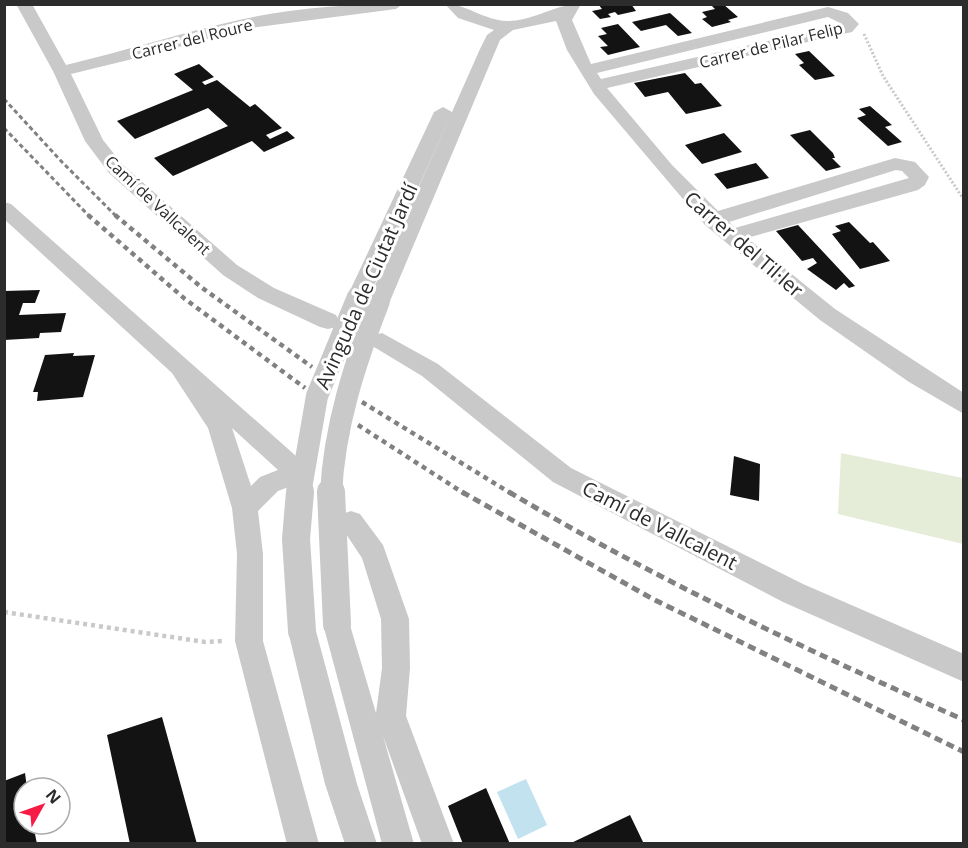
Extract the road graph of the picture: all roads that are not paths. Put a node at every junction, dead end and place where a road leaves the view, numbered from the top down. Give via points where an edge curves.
1 (24, 4) edge
2 (396, 4) edge
3 (452, 4) edge
4 (572, 6) edge
5 (483, 22) junction
6 (533, 24) junction
7 (510, 25) junction
8 (569, 37) junction
9 (61, 71) junction
10 (592, 77) junction
11 (4, 208) edge
12 (712, 220) junction
13 (729, 236) junction
14 (369, 299) junction
15 (328, 321) dead end
16 (382, 341) dead end
17 (182, 370) junction
18 (963, 405) edge
19 (245, 508) junction
20 (351, 522) dead end
21 (963, 668) edge
22 (303, 843) edge
23 (361, 843) edge
24 (398, 843) edge
25 (438, 843) edge

1 - 9 street, Camí de Vallcalent
2 - 9 street, Carrer del Roure via 242,17 151,50
3 - 5 street
4 - 6 street
4 - 8 street via 564,20
5 - 7 street
5 - 14 street, Avinguda de Ciutat Jardí
6 - 7 street
6 - 8 street
7 - 14 street, Avinguda de Ciutat Jardí via 493,38
8 - 10 street, Carrer del Til·ler
9 - 15 street, Camí de Vallcalent via 94,141 135,188 230,270 266,293
10 - 10 street, Carrer de Pilar Felip via 846,29 851,24 828,12
10 - 12 street, Carrer del Til·ler via 657,162
11 - 17 street
12 - 13 street, Carrer del Til·ler
12 - 13 street via 895,164 908,166 919,177 911,186
13 - 18 street, Carrer del Til·ler via 830,317
14 - 23 street, Avinguda de Ciutat Jardí, bridge via 317,396 300,489 297,539 302,631 341,784
14 - 24 street, Avinguda de Ciutat Jardí, bridge via 361,345 341,411 331,503 337,624
16 - 21 street, Camí de Vallcalent via 447,382 562,475 793,593
17 - 19 street via 219,425
17 - 19 street via 238,417 286,471
19 - 22 street via 250,554 249,641
20 - 25 street via 374,553 395,619 396,668 391,716

